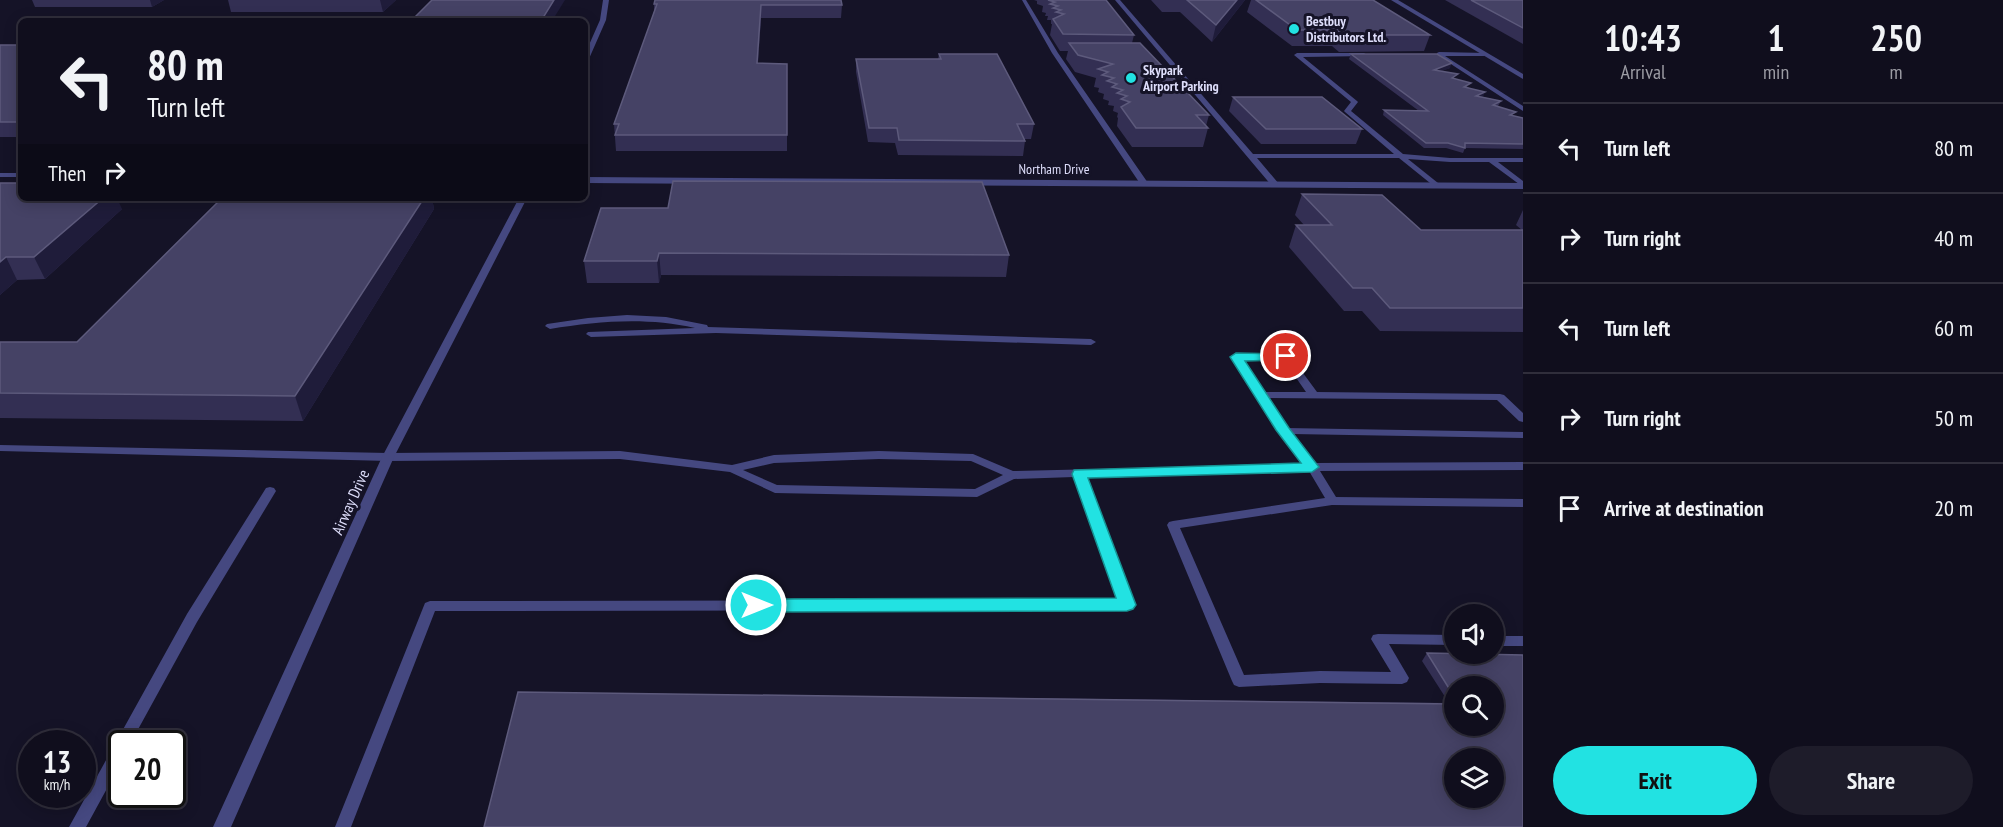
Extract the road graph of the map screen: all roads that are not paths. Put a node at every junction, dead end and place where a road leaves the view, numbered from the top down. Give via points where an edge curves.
1 (606, 0) edge
2 (1024, 0) edge
3 (1117, 0) edge
4 (1394, 0) edge
5 (588, 54) edge
6 (1056, 54) junction
7 (1431, 54) edge
8 (1439, 54) junction
9 (1484, 54) junction
10 (1066, 55) edge
11 (1375, 55) edge
12 (1153, 56) edge
13 (1164, 56) junction
14 (1523, 77) edge
15 (1523, 109) edge
16 (1251, 156) junction
17 (1399, 156) junction
18 (1491, 160) junction
19 (1523, 160) edge
20 (0, 175) edge
21 (18, 175) edge
22 (588, 180) edge
23 (1144, 183) junction
24 (1275, 184) junction
25 (1435, 185) junction
26 (1523, 186) edge
27 (521, 201) edge
28 (549, 326) dead end
29 (716, 330) junction
30 (591, 334) dead end
31 (1091, 342) dead end
32 (1261, 395) junction
33 (1314, 396) junction
34 (1523, 419) edge
35 (1283, 430) junction
36 (1523, 435) edge
37 (0, 448) edge
38 (388, 457) junction
39 (1523, 466) edge
40 (1312, 467) junction
41 (732, 469) junction
42 (1079, 474) junction
43 (1012, 475) junction
44 (270, 491) dead end
45 (1332, 501) junction
46 (1523, 503) edge
47 (1444, 640) edge
48 (1504, 641) edge
49 (1523, 641) edge
50 (130, 730) edge
51 (108, 771) edge
52 (77, 827) edge
53 (222, 827) edge
54 (343, 827) edge

1 - 5 street via 603,20
2 - 6 lane
3 - 13 lane
4 - 9 street
6 - 10 lane
6 - 23 lane
7 - 8 lane
8 - 9 lane
8 - 15 lane
9 - 14 street
11 - 17 lane via 1297,55 1355,102 1347,111
12 - 13 lane
13 - 16 lane
16 - 17 lane
16 - 24 lane
17 - 18 lane
17 - 25 lane
18 - 19 lane
18 - 26 lane
20 - 21 street
22 - 23 street, Northam Drive
23 - 24 street, Northam Drive
24 - 25 street, Northam Drive
25 - 26 street, Northam Drive
27 - 38 street, Airway Drive
28 - 29 lane via 585,320 679,320
29 - 30 lane
29 - 31 lane
32 - 33 lane
32 - 33 lane via 1236,357 1286,356
32 - 35 lane
33 - 34 lane via 1500,397
35 - 36 lane
35 - 40 lane
37 - 38 lane
38 - 41 lane via 620,455
38 - 53 street, Airway Drive
39 - 40 lane
40 - 42 lane
40 - 45 lane
41 - 43 lane via 774,459 879,455 973,458
41 - 43 lane via 776,489 977,493
42 - 43 lane
42 - 54 lane via 1127,605 430,606
44 - 50 lane via 192,618
45 - 46 lane
45 - 47 lane via 1173,525 1239,681 1402,678 1378,639
48 - 49 lane
51 - 52 lane

